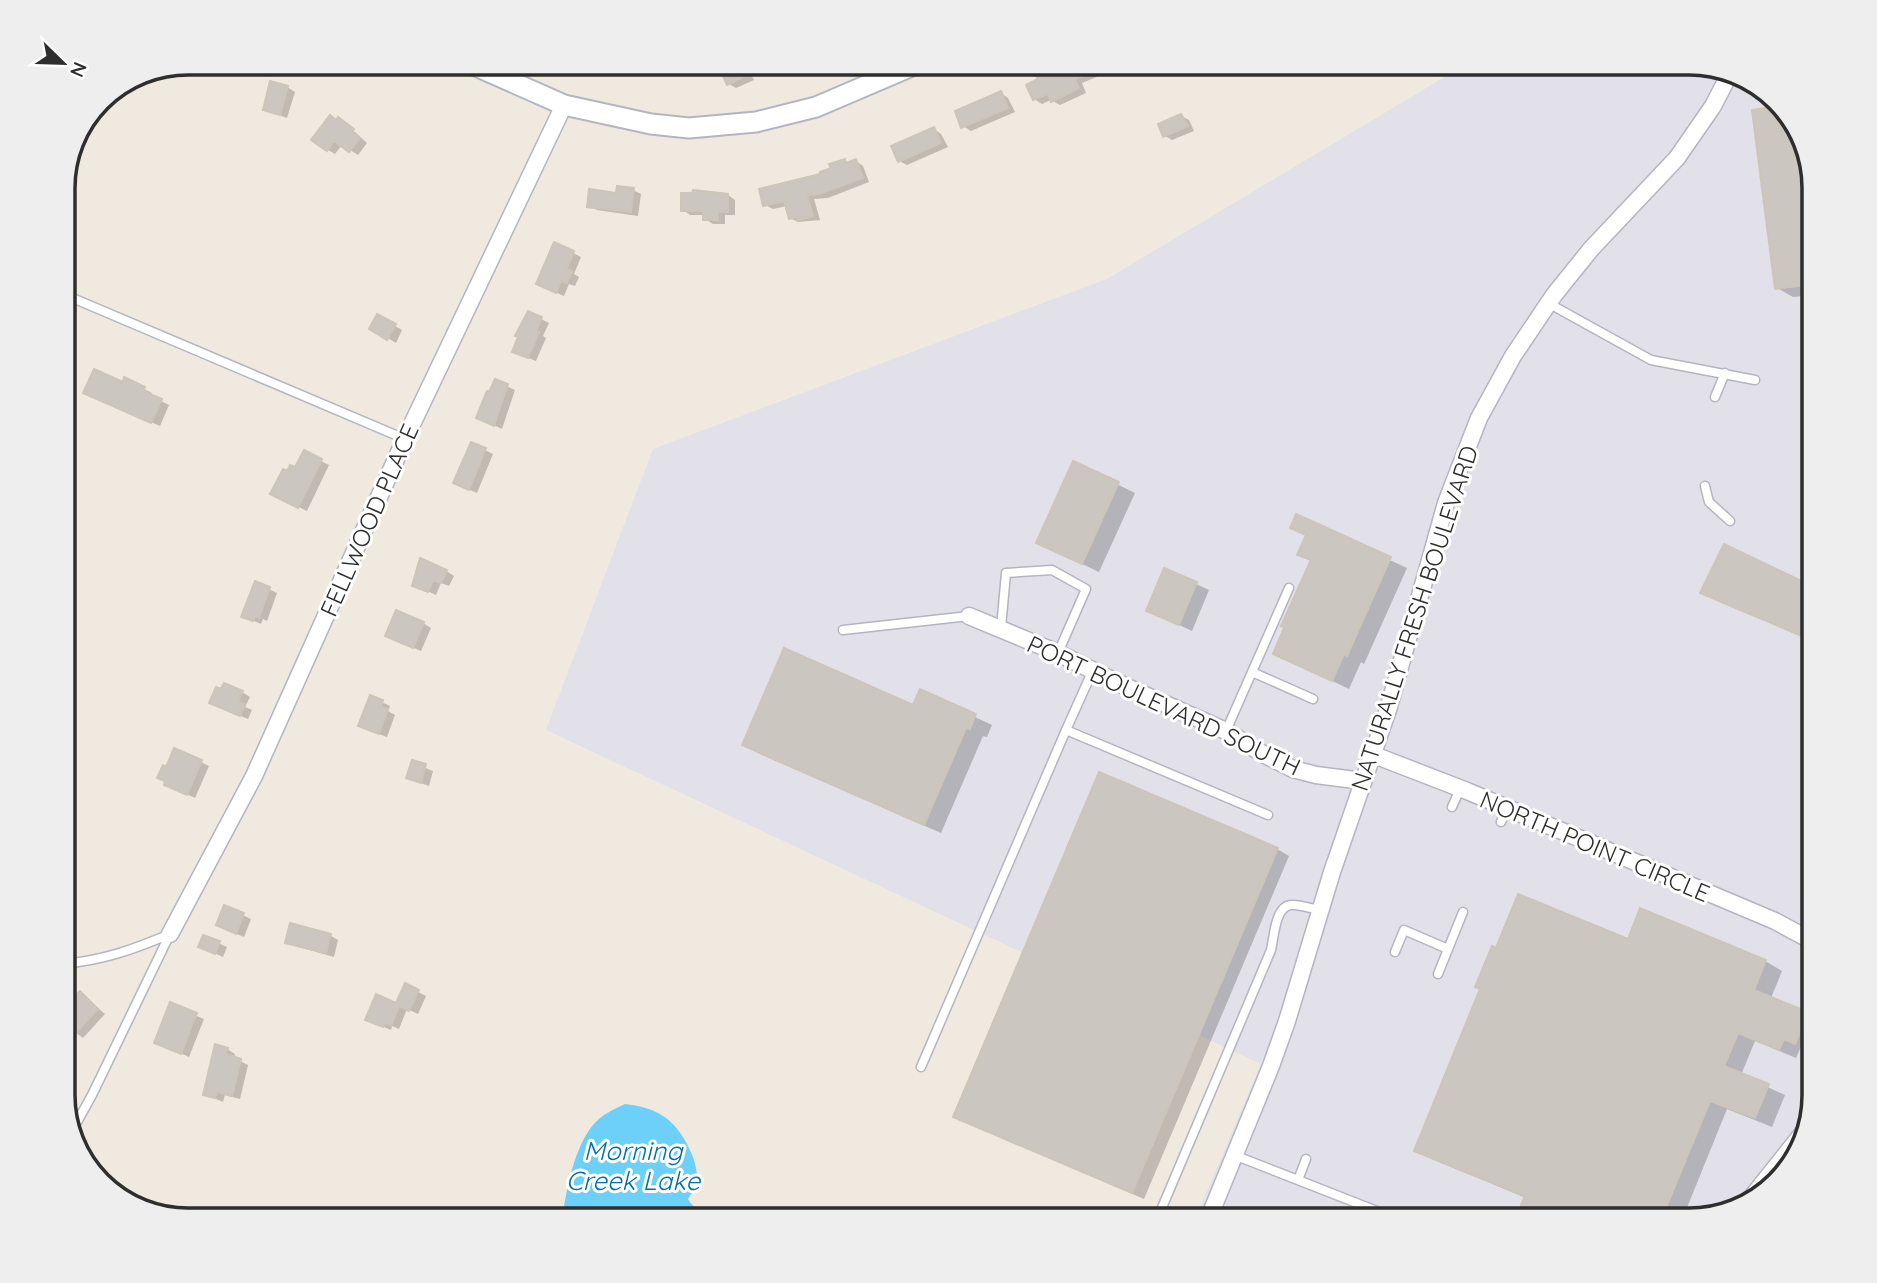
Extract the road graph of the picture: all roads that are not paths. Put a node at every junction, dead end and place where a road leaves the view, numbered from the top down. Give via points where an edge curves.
1 (496, 75) edge
2 (891, 75) edge
3 (1726, 81) edge
4 (564, 105) junction
5 (75, 299) edge
6 (1548, 303) junction
7 (1725, 373) junction
8 (1755, 380) dead end
9 (1715, 397) dead end
10 (405, 439) junction
11 (1705, 486) dead end
12 (1730, 521) dead end
13 (1289, 588) dead end
14 (969, 616) joint
15 (1001, 628) junction
16 (843, 630) dead end
17 (1058, 653) junction
18 (1093, 670) junction
19 (1252, 672) junction
20 (1313, 699) dead end
21 (1066, 730) junction
22 (1226, 731) junction
23 (1374, 755) junction
24 (1363, 781) junction
25 (1460, 789) junction
26 (1452, 807) dead end
27 (1268, 815) dead end
28 (1320, 910) junction
29 (1463, 912) dead end
30 (170, 934) junction
31 (1802, 936) edge
32 (1448, 949) junction
33 (1395, 953) dead end
34 (75, 963) edge
35 (1438, 974) dead end
36 (921, 1067) dead end
37 (78, 1120) edge
38 (1234, 1155) junction
39 (1306, 1159) dead end
40 (1298, 1180) junction
41 (1162, 1208) edge
42 (1213, 1208) edge
43 (1369, 1208) edge

1 - 4 street
2 - 4 street via 816,107 756,122 689,128
3 - 6 street, NATURALLY FRESH BOULEVARD via 1677,158
4 - 10 street, FELLWOOD PLACE
5 - 10 lane
6 - 7 lane via 1651,360
6 - 23 street, NATURALLY FRESH BOULEVARD via 1479,418 1446,503
7 - 8 lane
7 - 9 lane
10 - 30 street, FELLWOOD PLACE via 254,776
11 - 12 lane via 1709,502
13 - 19 lane
14 - 15 street, PORT BOULEVARD SOUTH
14 - 16 lane
15 - 17 street, PORT BOULEVARD SOUTH
15 - 17 lane via 1006,573 1052,570 1086,589
17 - 18 street, PORT BOULEVARD SOUTH
18 - 21 lane
18 - 22 street, PORT BOULEVARD SOUTH
19 - 20 lane
19 - 22 lane
21 - 27 lane
21 - 36 lane
22 - 24 street, PORT BOULEVARD SOUTH via 1293,769
23 - 24 street, NATURALLY FRESH BOULEVARD
23 - 25 street, NORTH POINT CIRCLE
24 - 28 street, NATURALLY FRESH BOULEVARD
25 - 26 lane
25 - 31 street, NORTH POINT CIRCLE via 1504,815
28 - 38 street, NATURALLY FRESH BOULEVARD via 1275,1055
28 - 41 lane via 1290,905 1282,909 1271,950
29 - 32 lane
30 - 34 lane via 127,952
30 - 37 lane
32 - 33 lane via 1404,930
32 - 35 lane
38 - 40 lane
38 - 42 street, NATURALLY FRESH BOULEVARD
39 - 40 lane
40 - 43 lane

